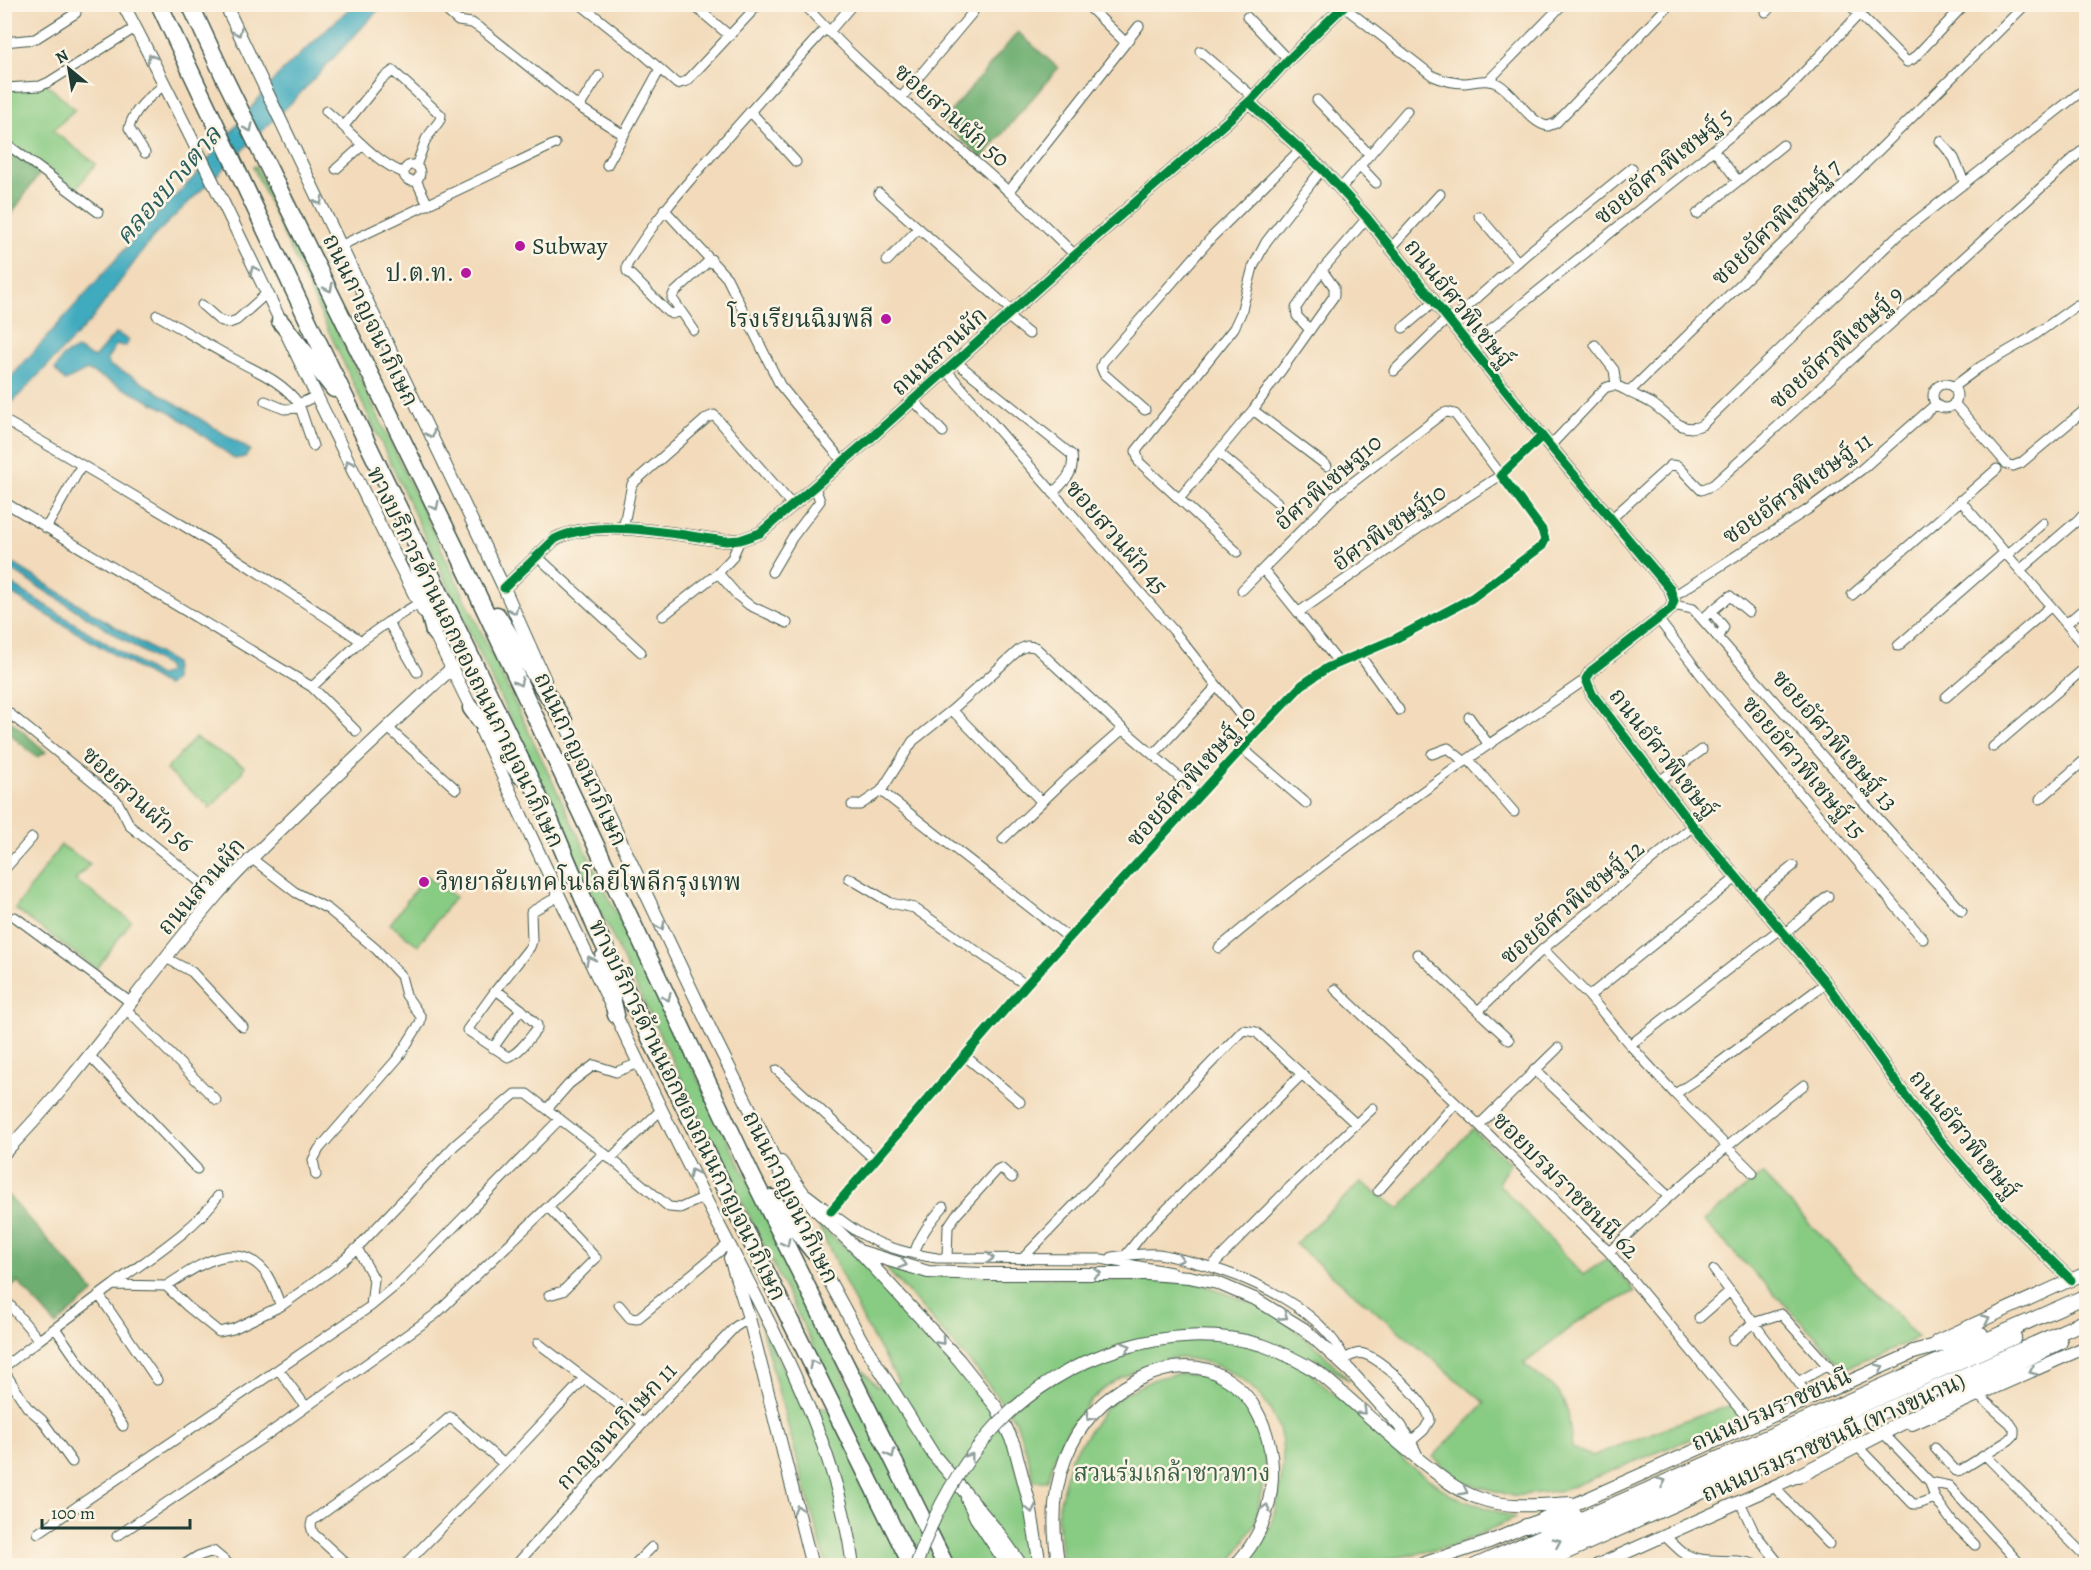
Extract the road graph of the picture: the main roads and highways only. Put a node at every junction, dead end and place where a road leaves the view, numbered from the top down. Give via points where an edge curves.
1 (123, 4) edge
2 (159, 4) edge
3 (190, 4) edge
4 (225, 4) edge
5 (1345, 6) edge
6 (1251, 99) junction
7 (280, 321) junction
8 (353, 414) junction
9 (404, 518) junction
10 (458, 553) junction
11 (504, 588) junction
12 (434, 632) junction
13 (452, 668) junction
14 (471, 708) junction
15 (564, 721) junction
16 (546, 811) junction
17 (597, 931) junction
18 (616, 1015) junction
19 (769, 1146) junction
20 (4, 1153) edge
21 (750, 1172) junction
22 (719, 1225) junction
23 (813, 1251) junction
24 (859, 1251) junction
25 (2086, 1273) edge
26 (2071, 1280) junction
27 (2086, 1296) edge
28 (2086, 1304) edge
29 (2027, 1321) junction
30 (2086, 1321) edge
31 (2086, 1326) edge
32 (2062, 1337) junction
33 (2086, 1347) edge
34 (1914, 1352) junction
35 (1417, 1457) junction
36 (1798, 1476) junction
37 (963, 1490) junction
38 (1628, 1497) junction
39 (1577, 1502) junction
40 (1526, 1526) junction
41 (1237, 1563) edge
42 (812, 1566) edge
43 (853, 1566) edge
44 (914, 1566) edge
45 (946, 1566) edge
46 (1008, 1566) edge
47 (1022, 1566) edge
48 (1040, 1566) edge
49 (1059, 1566) edge
50 (1416, 1566) edge
51 (1474, 1566) edge
52 (1503, 1566) edge
53 (1535, 1566) edge
54 (1548, 1566) edge
55 (1596, 1566) edge

7 -> 1 main road, ทางบริการด้านนอกของถนนกาญจนาภิเษก
2 - 8 highway
3 -> 10 highway, ถนนกาญจนาภิเษก
4 -> 11 main road
5 - 6 main road, ถนนสวนผัก
6 - 11 main road, ถนนสวนผัก via 760,533 726,541 588,529 565,534 547,545
6 - 26 main road, ถนนอัศวพิเชษฐ์ via 1368,218 1673,600 1658,619 1591,671 1586,679 1592,694 1693,826 1826,983 1950,1152 2006,1216
7 - 8 highway
12 -> 7 main road, ทางบริการด้านนอกของถนนกาญจนาภิเษก
8 - 9 highway
9 - 12 highway
9 - 16 highway
10 - 15 highway
10 -> 21 highway, ถนนกาญจนาภิเษก
11 -> 15 main road
12 - 13 main road, ทางบริการด้านนอกของถนนกาญจนาภิเษก
13 - 14 main road, ทางบริการด้านนอกของถนนกาญจนาภิเษก
13 - 20 main road, ถนนสวนผัก via 216,895 89,1056
14 - 16 highway
18 -> 14 main road, ทางบริการด้านนอกของถนนกาญจนาภิเษก
15 -> 19 main road
16 - 17 highway
17 - 18 highway
44 -> 17 highway
22 -> 18 main road, ทางบริการด้านนอกของถนนกาญจนาภิเษก
19 - 23 main road
19 - 24 main road via 828,1223
21 - 23 highway
21 -> 45 highway, ถนนกาญจนาภิเษก
42 -> 22 main road via 749,1318
22 - 43 main road, ทางบริการด้านนอกของถนนกาญจนาภิเษก via 793,1371 831,1467
23 - 37 main road via 861,1341 914,1426
24 -> 35 main road via 928,1272 1148,1274 1189,1277 1238,1291 1304,1329 1350,1371 1382,1405
24 -> 48 main road via 959,1360 997,1408 1014,1445
25 - 26 main road, ถนนบรมราชชนนี (ทางขนาน)
34 -> 26 main road, ถนนบรมราชชนนี (ทางขนาน)
27 - 29 main road, ถนนบรมราชชนนี
52 -> 28 main road
29 - 34 main road
38 -> 29 main road, ถนนบรมราชชนนี
30 - 53 main road
31 - 32 main road
32 - 36 main road via 2060,1342
32 - 54 main road
33 -> 36 main road, ถนนบรมราชชนนี (ทางขนาน)
39 -> 34 main road, ถนนบรมราชชนนี (ทางขนาน)
35 -> 39 main road via 1445,1481 1478,1498 1520,1506
44 -> 35 main road, bridge via 946,1495 964,1465 999,1422 1024,1400 1079,1365 1141,1343 1216,1337 1262,1345 1319,1373
36 - 55 main road, ถนนบรมราชชนนี (ทางขนาน)
37 - 46 main road via 976,1518
37 - 47 main road
38 - 40 main road
38 - 51 main road, ถนนบรมราชชนนี
39 - 40 main road, ถนนบรมราชชนนี (ทางขนาน)
40 - 50 main road, ถนนบรมราชชนนี (ทางขนาน)
41 -> 49 main road via 1252,1544 1271,1491 1272,1454 1268,1437 1250,1400 1238,1387 1207,1370 1179,1367 1146,1375 1123,1387 1089,1417 1070,1445 1056,1490 1054,1531

